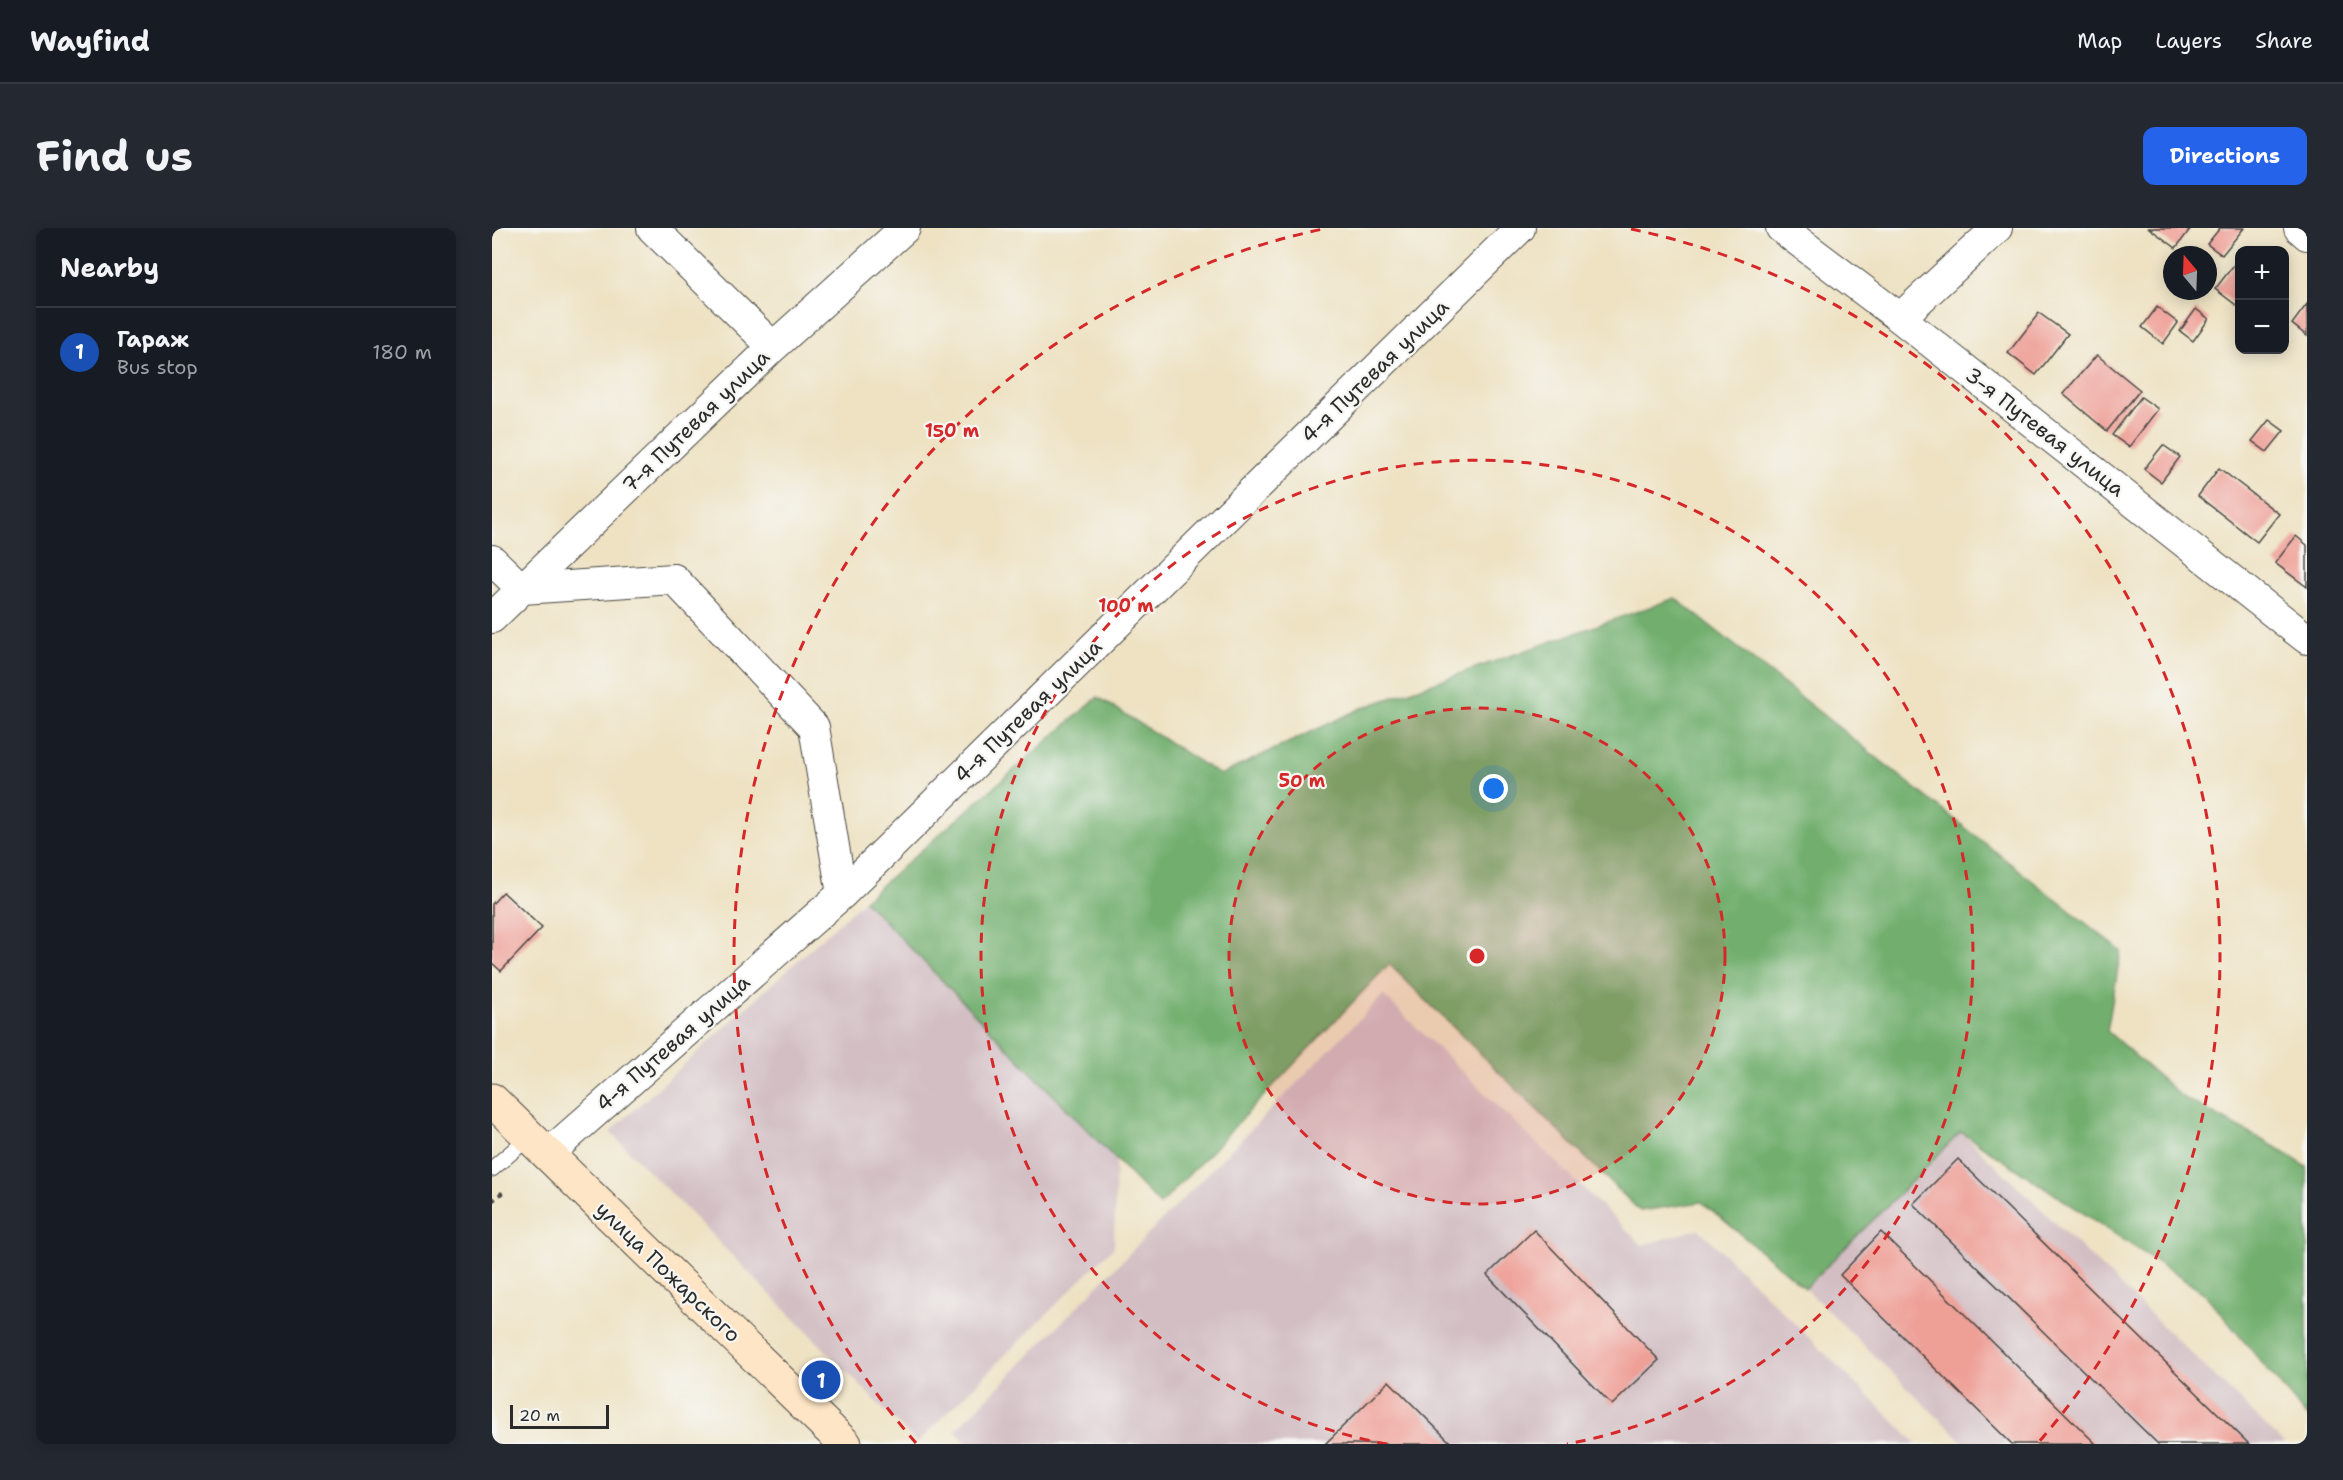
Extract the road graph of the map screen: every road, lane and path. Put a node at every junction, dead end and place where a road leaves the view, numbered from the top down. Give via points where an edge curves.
1 (652, 228) edge
2 (905, 228) edge
3 (1520, 228) edge
4 (1781, 228) edge
5 (1997, 228) edge
6 (2299, 228) edge
7 (2307, 234) edge
8 (1900, 318) junction
9 (773, 347) junction
10 (492, 560) edge
11 (522, 589) junction
12 (492, 618) edge
13 (2307, 639) edge
14 (842, 894) junction
15 (492, 1100) edge
16 (538, 1145) junction
17 (492, 1169) edge
18 (845, 1444) edge

1 - 9 street
2 - 9 street, 7-я Путевая улица
3 - 14 street, 4-я Путевая улица
4 - 8 street, 3-я Путевая улица
5 - 8 street
6 - 7 street
8 - 13 street, 3-я Путевая улица
9 - 11 street, 7-я Путевая улица
10 - 11 street
11 - 12 street, 7-я Путевая улица
11 - 14 street via 674,579 814,727
14 - 16 street, 4-я Путевая улица
15 - 16 street, улица Пожарского
16 - 17 lane
16 - 18 street, улица Пожарского

